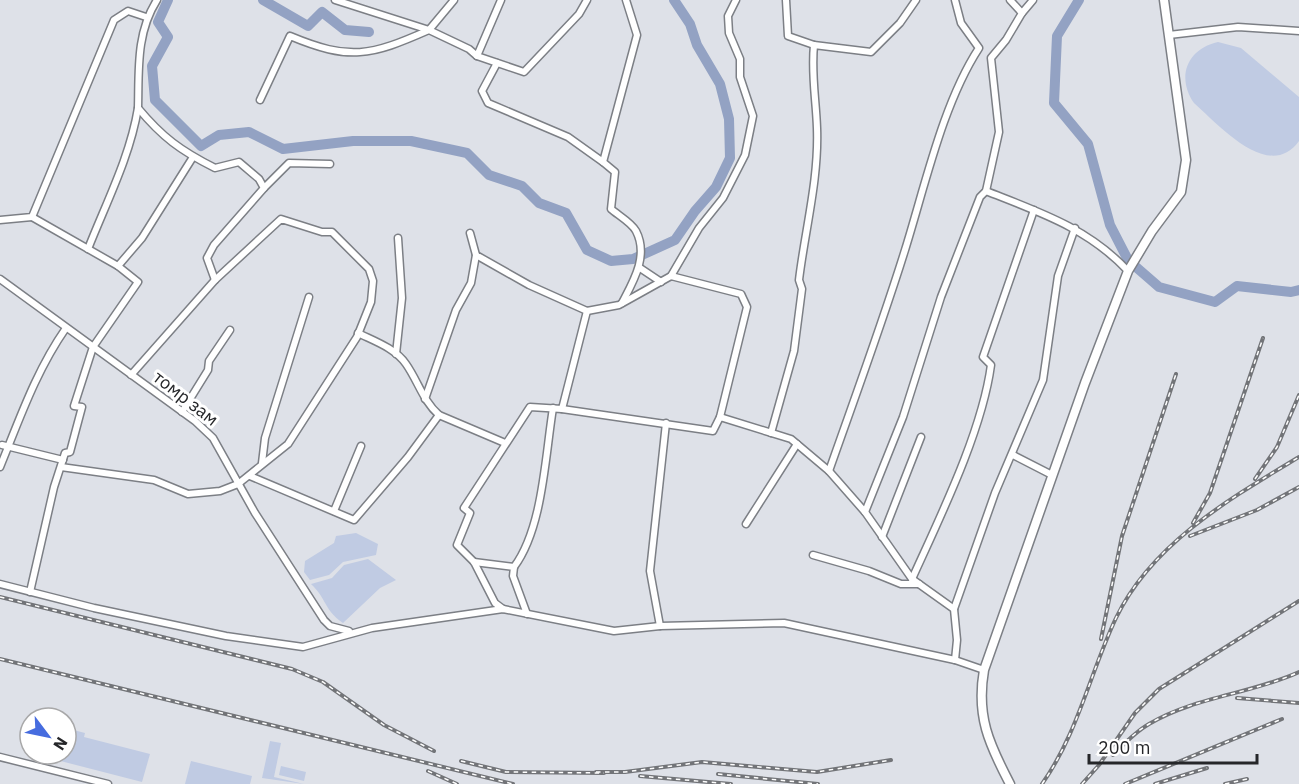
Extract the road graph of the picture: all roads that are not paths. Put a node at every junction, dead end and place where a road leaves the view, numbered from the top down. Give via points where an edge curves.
1 (157, 0) edge
2 (335, 0) edge
3 (454, 0) edge
4 (501, 0) edge
5 (587, 0) edge
6 (626, 0) edge
7 (736, 0) edge
8 (786, 0) edge
9 (916, 0) edge
10 (955, 0) edge
11 (1010, 0) edge
12 (1033, 0) edge
13 (1164, 0) edge
14 (1022, 13) junction
15 (146, 17) junction
16 (429, 30) junction
17 (1299, 31) edge
18 (1169, 35) junction
19 (814, 45) junction
20 (477, 56) junction
21 (496, 63) junction
22 (260, 100) dead end
23 (138, 108) junction
24 (193, 157) junction
25 (603, 162) junction
26 (330, 164) dead end
27 (264, 188) junction
28 (986, 191) junction
29 (1034, 210) junction
30 (32, 218) junction
31 (0, 220) edge
32 (1075, 228) junction
33 (470, 233) dead end
34 (399, 238) dead end
35 (88, 249) junction
36 (476, 255) junction
37 (118, 266) junction
38 (640, 268) junction
39 (1128, 272) junction
40 (671, 276) junction
41 (0, 279) edge
42 (215, 280) junction
43 (661, 282) junction
44 (309, 297) dead end
45 (622, 303) junction
46 (587, 311) junction
47 (66, 328) junction
48 (230, 330) dead end
49 (358, 333) junction
50 (93, 347) junction
51 (396, 354) junction
52 (131, 375) junction
53 (425, 399) junction
54 (553, 408) junction
55 (562, 409) junction
56 (182, 412) junction
57 (439, 415) junction
58 (720, 417) junction
59 (666, 423) junction
60 (771, 432) junction
61 (921, 437) dead end
62 (506, 442) junction
63 (797, 444) junction
64 (3, 445) edge
65 (361, 446) dead end
66 (1013, 455) junction
67 (262, 463) junction
68 (62, 464) junction
69 (0, 467) edge
70 (830, 471) junction
71 (1052, 475) junction
72 (250, 476) junction
73 (238, 484) junction
74 (334, 512) junction
75 (864, 512) junction
76 (746, 524) dead end
77 (882, 537) junction
78 (813, 555) dead end
79 (474, 562) junction
80 (514, 567) junction
81 (912, 579) junction
82 (0, 584) edge
83 (920, 584) junction
84 (30, 592) junction
85 (502, 609) junction
86 (954, 609) junction
87 (527, 614) junction
88 (660, 626) junction
89 (353, 632) junction
90 (955, 660) junction
91 (984, 670) junction
92 (0, 757) edge
93 (108, 784) edge
94 (1010, 784) edge

1 - 15 street
2 - 16 street
3 - 16 street
4 - 20 street
5 - 21 street via 579,14 524,72
6 - 25 street via 638,35
7 - 40 street via 728,16 729,33 740,59 740,77 753,116 745,155 723,198 699,228
8 - 19 street via 788,36
9 - 19 street via 871,52
10 - 70 street via 961,23 979,48 966,67 937,145
11 - 14 street
12 - 14 street
13 - 18 street
14 - 28 street via 991,57 999,132
15 - 23 street via 139,48
15 - 30 street via 128,11 114,20
16 - 20 street
16 - 22 street via 366,54 324,50 290,36
17 - 18 street via 1238,27
18 - 39 street via 1186,160 1183,181 1181,192
19 - 60 street via 811,72 817,128 813,188 799,280 802,289 794,351
20 - 21 street
21 - 25 street via 482,91 488,103 568,137
23 - 24 street via 159,133
23 - 35 street via 118,176
24 - 27 street via 215,168 239,162
24 - 37 street via 142,238
25 - 38 street via 615,172 611,209 636,231
26 - 27 street via 289,163
27 - 42 street via 207,258
28 - 29 street
28 - 75 street via 980,197 941,297 903,417
29 - 32 street
29 - 81 street via 983,357 991,365 981,411
30 - 31 street
30 - 35 street
32 - 39 street via 1108,249
32 - 66 street via 1058,276 1043,380
33 - 36 street
34 - 51 street via 402,298
35 - 37 street
36 - 46 street
36 - 53 street via 471,283 456,310
37 - 50 street via 138,282
38 - 43 street
38 - 45 street
39 - 71 street
40 - 43 street
40 - 58 street via 741,294 747,307
41 - 47 street, томр зам
42 - 49 street via 281,219 332,232 369,269 373,281 371,302
42 - 52 street
43 - 45 street
44 - 67 street via 265,438
45 - 46 street
46 - 55 street
47 - 50 street, томр зам
47 - 64 street via 47,354 12,438
48 - 56 street
49 - 51 street
49 - 67 street via 288,444
50 - 52 street, томр зам
50 - 68 street via 74,406 82,407 70,452 65,453
51 - 53 street
52 - 56 street, томр зам
53 - 57 street
54 - 55 street
54 - 62 street via 530,407
54 - 80 street via 537,511 526,551
55 - 59 street
56 - 73 street, томр зам via 213,438
57 - 62 street
57 - 74 street via 354,519
58 - 59 street via 713,431
58 - 60 street
59 - 88 street via 650,571
60 - 63 street
61 - 77 street
62 - 79 street via 464,508 470,513 457,545
63 - 70 street
63 - 76 street
64 - 68 street
64 - 69 street
65 - 74 street
66 - 71 street
66 - 86 street via 995,493
67 - 72 street
68 - 73 street via 154,480 188,494
68 - 84 street
70 - 75 street
71 - 91 street
72 - 73 street
72 - 74 street
73 - 89 street, томр зам via 324,620 339,630
75 - 77 street
77 - 81 street
78 - 83 street via 901,584
79 - 80 street
79 - 85 street
80 - 87 street via 513,576
81 - 83 street
82 - 84 street
83 - 86 street
84 - 89 street via 237,638 303,647
85 - 87 street
85 - 89 street
86 - 90 street
87 - 88 street via 614,631
88 - 90 street via 784,623
90 - 91 street
91 - 94 street via 981,707 986,732
92 - 93 street

